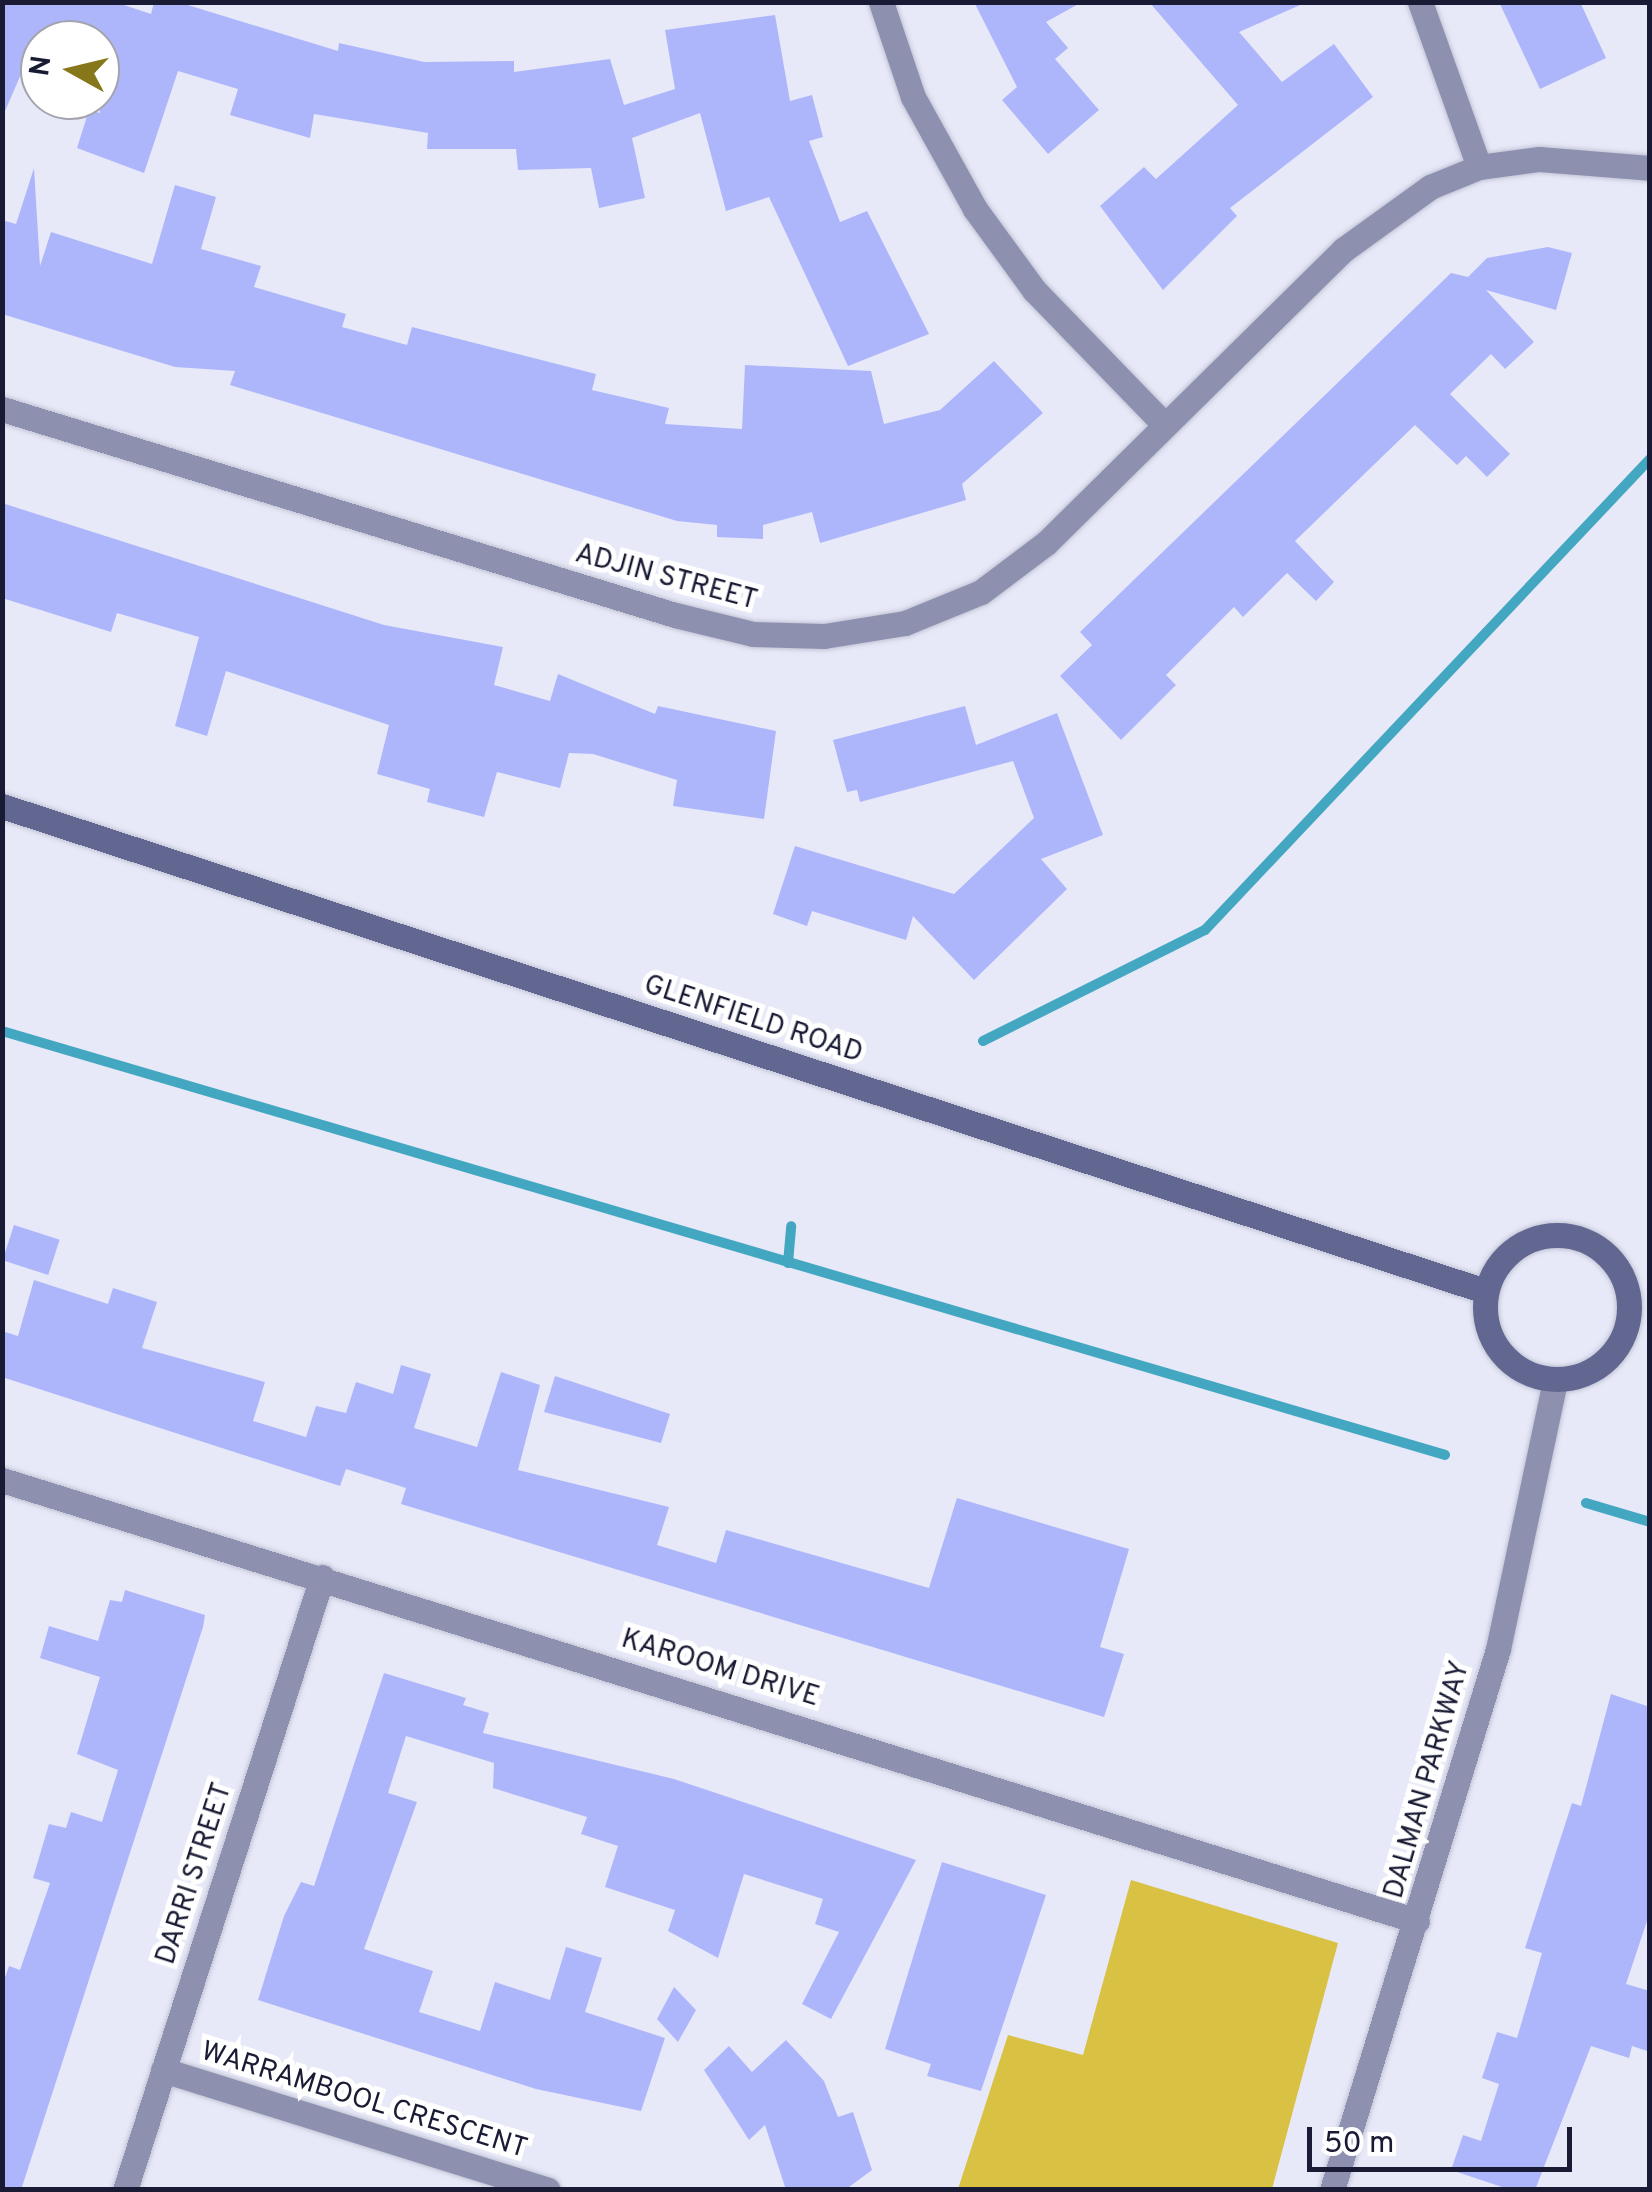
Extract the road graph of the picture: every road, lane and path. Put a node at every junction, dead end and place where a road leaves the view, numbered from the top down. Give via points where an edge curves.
1 (881, 2) edge
2 (1420, 2) edge
3 (1478, 168) junction
4 (1650, 168) edge
5 (2, 409) edge
6 (1163, 423) junction
7 (2, 806) edge
8 (1485, 1291) junction
9 (1637, 1337) edge
10 (1555, 1380) junction
11 (2, 1480) edge
12 (322, 1577) junction
13 (1417, 1921) junction
14 (163, 2070) junction
15 (125, 2190) edge
16 (548, 2190) edge
17 (1332, 2190) edge

1 - 6 street via 913,97 974,209 1034,290
2 - 3 street
3 - 4 street, ADJIN STREET via 1606,159
3 - 6 street, ADJIN STREET via 1430,188 1343,250
5 - 6 street, ADJIN STREET via 675,615 754,634 824,636 904,623 981,592 1046,543
7 - 8 main road, GLENFIELD ROAD
8 - 9 main road via 1507,1254 1528,1240 1575,1236 1616,1264
8 - 10 main road via 1498,1350 1525,1373
9 - 10 main road via 1597,1368
10 - 13 street, DALMAN PARKWAY via 1498,1649
11 - 12 street, KAROOM DRIVE
12 - 13 street, KAROOM DRIVE
12 - 14 street, DARRI STREET
13 - 17 street, DALMAN PARKWAY
14 - 15 street, DARRI STREET
14 - 16 street, WARRAMBOOL CRESCENT

